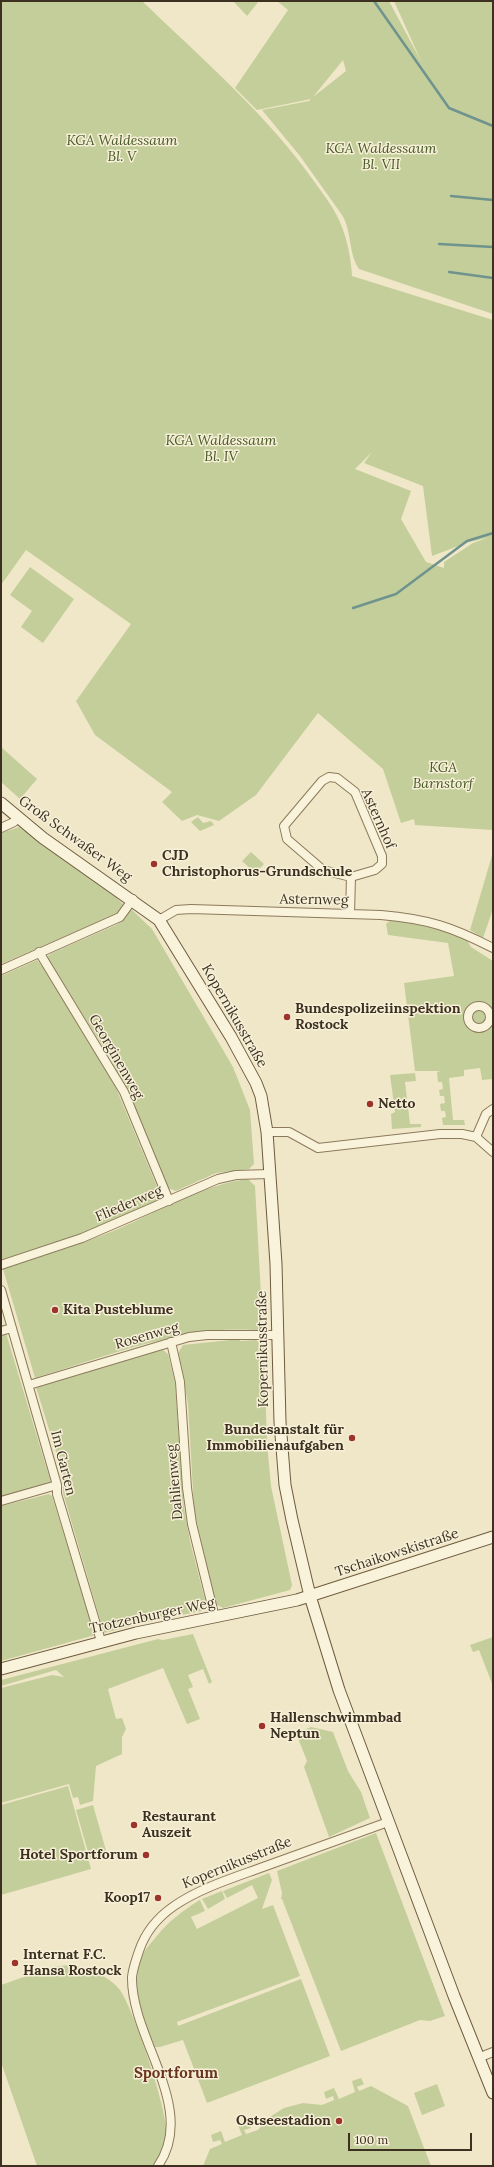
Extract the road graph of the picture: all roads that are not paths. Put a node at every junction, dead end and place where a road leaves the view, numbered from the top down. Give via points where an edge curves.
1 (1, 803) edge
2 (19, 818) junction
3 (1, 828) edge
4 (351, 877) junction
5 (133, 899) junction
6 (350, 914) junction
7 (159, 920) junction
8 (493, 948) edge
9 (39, 952) junction
10 (1, 970) edge
11 (493, 1109) edge
12 (267, 1132) junction
13 (476, 1138) junction
14 (493, 1152) edge
15 (269, 1174) junction
16 (169, 1202) junction
17 (1, 1265) edge
18 (1, 1290) edge
19 (12, 1328) junction
20 (1, 1331) edge
21 (277, 1335) junction
22 (171, 1342) junction
23 (29, 1385) junction
24 (58, 1485) junction
25 (1, 1501) edge
26 (493, 1537) edge
27 (310, 1596) junction
28 (215, 1618) junction
29 (101, 1641) junction
30 (1, 1669) edge
31 (388, 1822) junction
32 (493, 2052) edge
33 (478, 2058) junction
34 (493, 2093) edge
35 (158, 2166) edge

1 - 2 street, Groß Schwaßer Weg
2 - 3 street
2 - 5 street, Groß Schwaßer Weg
4 - 4 street, Asternhof via 375,870 382,864 382,856 355,792 337,778 329,777 322,781 284,826 284,832 287,839 323,870
4 - 6 street
5 - 7 street, Kopernikusstraße
5 - 9 street via 120,917
6 - 7 street, Asternweg via 176,910
6 - 8 street, Asternweg via 408,918 446,926
7 - 12 street, Kopernikusstraße via 245,1061 261,1096
9 - 10 street
9 - 16 street, Georginenweg via 120,1085
11 - 13 street via 486,1114
12 - 13 street via 289,1132 318,1148 440,1134 462,1134
12 - 15 street, Kopernikusstraße
13 - 14 street
15 - 16 street, Fliederweg via 236,1175 218,1179
15 - 21 street, Kopernikusstraße via 276,1264
16 - 17 street, Fliederweg via 82,1238
18 - 19 street, Im Garten
19 - 20 street
19 - 23 street, Im Garten
21 - 22 street, Rosenweg via 207,1335
21 - 27 street, Kopernikusstraße via 285,1485
22 - 23 street, Rosenweg
22 - 28 street, Dahlienweg via 181,1389 187,1488 192,1524
23 - 24 street, Im Garten
24 - 25 street
24 - 29 street, Im Garten via 57,1494
26 - 27 street, Tschaikowskistraße
27 - 28 street, Trotzenburger Weg
27 - 31 street, Kopernikusstraße via 336,1683
28 - 29 street, Trotzenburger Weg
29 - 30 street, Trotzenburger Weg
31 - 33 street, Kopernikusstraße
31 - 35 street, Kopernikusstraße via 197,1893 184,1899 163,1915 148,1932 141,1944 132,1977 137,2009 170,2109 170,2141
32 - 33 street
33 - 34 street, Kopernikusstraße

